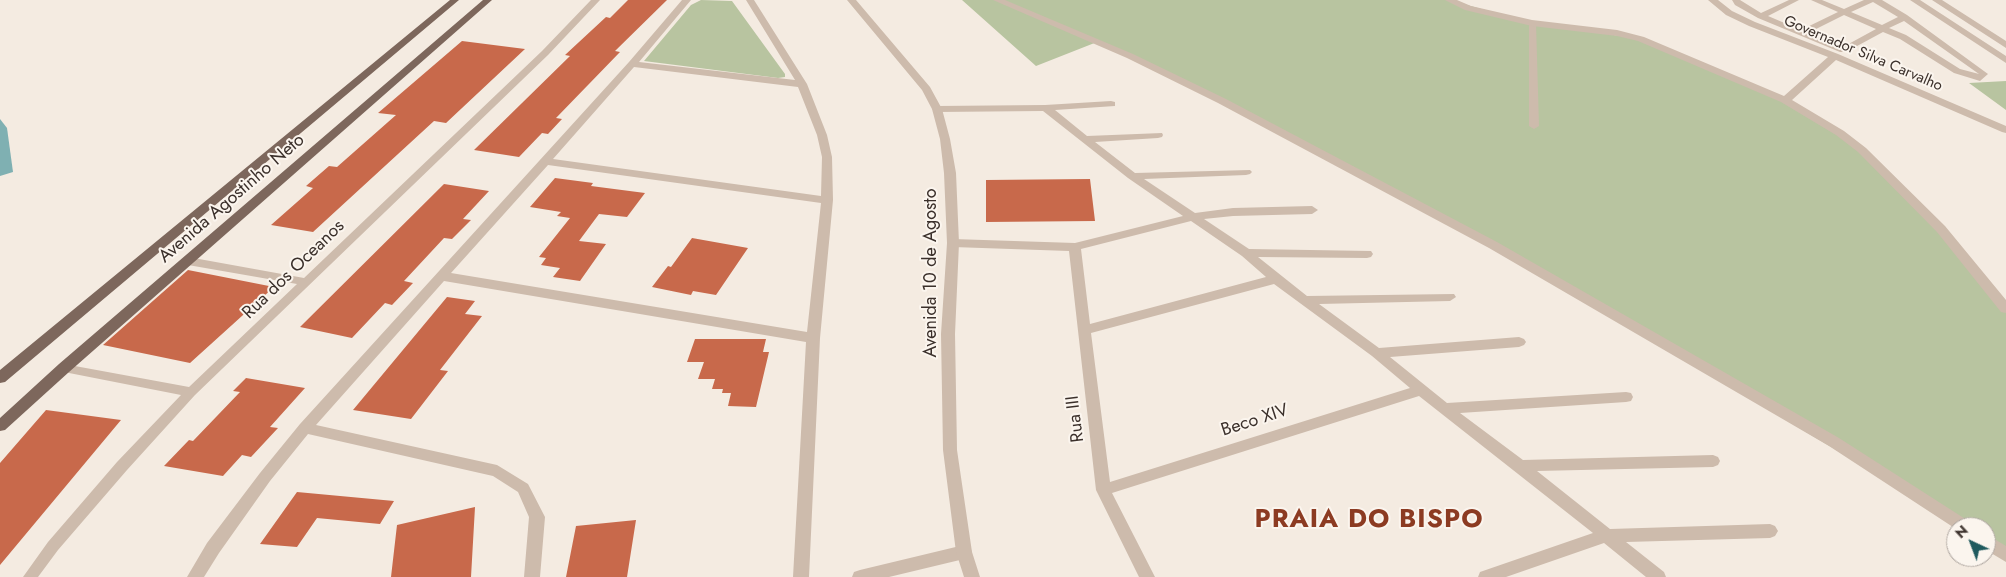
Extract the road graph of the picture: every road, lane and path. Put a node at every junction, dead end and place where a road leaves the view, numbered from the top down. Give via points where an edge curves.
1 (455, 0) edge
2 (488, 0) edge
3 (596, 0) edge
4 (687, 0) edge
5 (750, 0) edge
6 (850, 0) edge
7 (997, 0) edge
8 (1449, 0) edge
9 (1712, 0) edge
10 (1736, 0) edge
11 (1795, 0) edge
12 (1805, 0) edge
13 (1816, 0) edge
14 (1870, 0) edge
15 (1876, 0) edge
16 (1914, 0) edge
17 (1936, 0) edge
18 (1949, 9) junction
19 (1928, 10) junction
20 (1842, 13) junction
21 (1761, 16) junction
22 (1904, 17) junction
23 (1532, 23) junction
24 (1884, 28) junction
25 (1801, 33) junction
26 (1870, 36) junction
27 (2006, 45) edge
28 (1835, 56) junction
29 (2006, 60) edge
30 (632, 64) junction
31 (802, 84) junction
32 (1785, 100) junction
33 (1111, 104) dead end
34 (1045, 108) junction
35 (937, 109) junction
36 (1534, 126) dead end
37 (2006, 130) edge
38 (1158, 135) dead end
39 (1086, 138) junction
40 (543, 161) junction
41 (1246, 172) dead end
42 (1132, 176) junction
43 (827, 200) junction
44 (1312, 210) dead end
45 (1193, 217) junction
46 (953, 243) junction
47 (1075, 247) junction
48 (1246, 253) junction
49 (1367, 254) dead end
50 (188, 261) junction
51 (442, 276) junction
52 (1276, 279) junction
53 (307, 282) junction
54 (1450, 298) dead end
55 (1306, 300) junction
56 (2006, 309) edge
57 (1084, 330) junction
58 (813, 338) junction
59 (1519, 342) dead end
60 (1377, 353) junction
61 (64, 368) junction
62 (0, 378) edge
63 (1420, 390) junction
64 (191, 392) junction
65 (1626, 397) dead end
66 (1444, 409) junction
67 (0, 426) edge
68 (305, 428) junction
69 (1712, 461) dead end
70 (1520, 466) junction
71 (1103, 490) junction
72 (1950, 517) edge
73 (1770, 531) dead end
74 (1604, 536) junction
75 (964, 552) junction
76 (30, 577) edge
77 (195, 577) edge
78 (532, 577) edge
79 (801, 577) edge
80 (860, 577) edge
81 (972, 577) edge
82 (1147, 577) edge
83 (1486, 577) edge
84 (1658, 577) edge

1 - 62 main road, Avenida Agostinho Neto
2 - 50 main road, Avenida Agostinho Neto
3 - 53 lane, Rua dos Oceanos
4 - 30 street
5 - 31 street
6 - 35 street, Avenida 10 de Agosto via 912,71
7 - 72 street via 1130,56 1222,101 1493,245 1834,442
8 - 23 street via 1468,8
9 - 28 street, Governador Silva Carvalho via 1729,13
10 - 21 lane
11 - 21 lane
12 - 20 lane
13 - 20 lane
14 - 20 lane
15 - 22 lane
16 - 19 street
17 - 18 street
18 - 19 street
18 - 27 street
19 - 29 street
20 - 24 lane
20 - 25 lane
20 - 26 lane via 1863,24 1870,30
21 - 25 lane
22 - 24 lane
22 - 24 lane via 1984,74 1980,78 1958,71
23 - 32 street via 1641,39
23 - 36 lane
24 - 26 lane
25 - 26 lane via 1843,50
28 - 32 street
28 - 37 street, Governador Silva Carvalho
30 - 31 street
30 - 40 street
31 - 43 street via 827,157
32 - 56 street via 1862,150 1941,229
33 - 34 street
34 - 35 street
34 - 39 street
35 - 46 street, Avenida 10 de Agosto via 950,173
38 - 39 street
39 - 42 street
40 - 43 street
40 - 51 street
41 - 42 street
42 - 45 street
43 - 58 street
44 - 45 street via 1233,212
45 - 47 street
45 - 48 street
46 - 47 street
46 - 75 street, Avenida 10 de Agosto via 948,334 950,450
47 - 57 street, Rua III
48 - 49 street
48 - 52 street
50 - 53 lane
50 - 61 main road, Avenida Agostinho Neto
51 - 58 street
51 - 68 street
52 - 55 street
52 - 57 street
53 - 64 lane, Rua dos Oceanos
54 - 55 street
55 - 60 street
57 - 71 street, Rua III
58 - 79 street
59 - 60 street
60 - 63 street
61 - 64 lane
61 - 67 main road, Avenida Agostinho Neto
63 - 66 street
63 - 71 street, Beco XIV
64 - 76 lane, Rua dos Oceanos via 122,466
65 - 66 street
66 - 70 street
68 - 77 street via 259,485
68 - 78 street via 497,471 523,488 538,517
69 - 70 street
70 - 74 street
71 - 82 street, Rua III
73 - 74 street
74 - 83 street
74 - 84 street
75 - 80 street
75 - 81 street, Avenida 10 de Agosto

